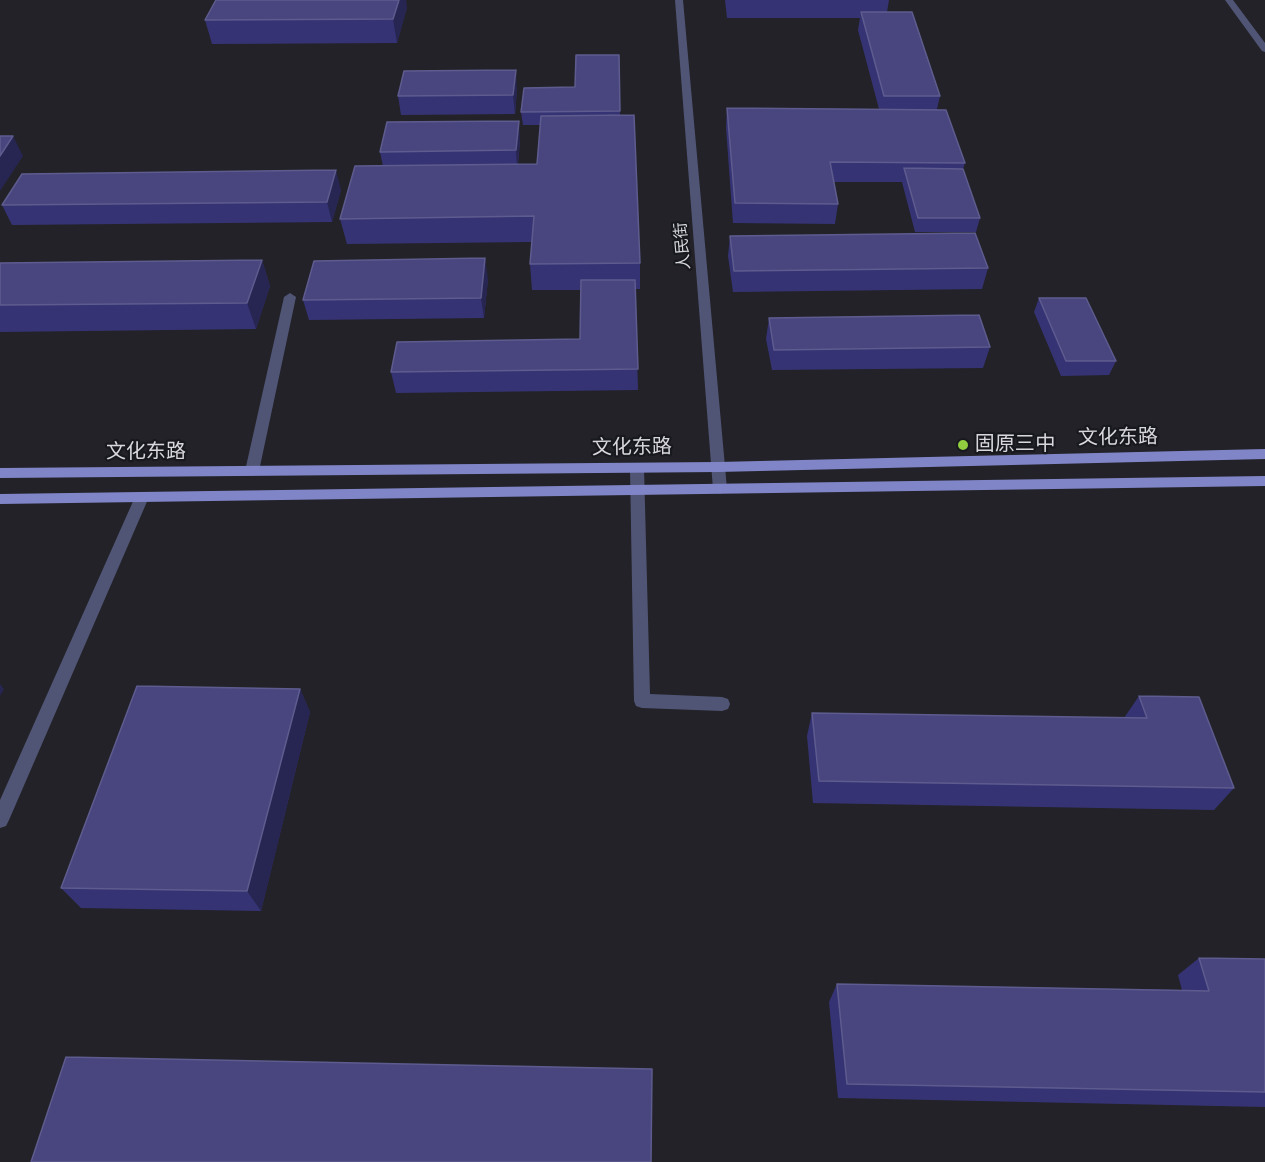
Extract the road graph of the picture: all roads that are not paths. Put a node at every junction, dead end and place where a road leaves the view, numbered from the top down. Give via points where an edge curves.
1 (679, 0) edge
2 (1229, 0) edge
3 (1265, 50) edge
4 (290, 297) dead end
5 (1265, 454) edge
6 (718, 467) junction
7 (637, 468) junction
8 (252, 471) junction
9 (0, 473) edge
10 (1265, 481) edge
11 (720, 489) junction
12 (639, 490) junction
13 (142, 497) junction
14 (0, 499) edge
15 (722, 704) dead end
16 (0, 820) edge

1 - 6 street, 人民街
2 - 3 street
4 - 8 street
5 - 6 main road, 文化东路
6 - 7 main road, 文化东路
6 - 11 street, 人民街
7 - 8 main road, 文化东路
7 - 12 street
8 - 9 main road, 文化东路
10 - 11 main road
11 - 12 main road
12 - 13 main road
12 - 15 street via 642,701
13 - 14 main road
13 - 16 street

